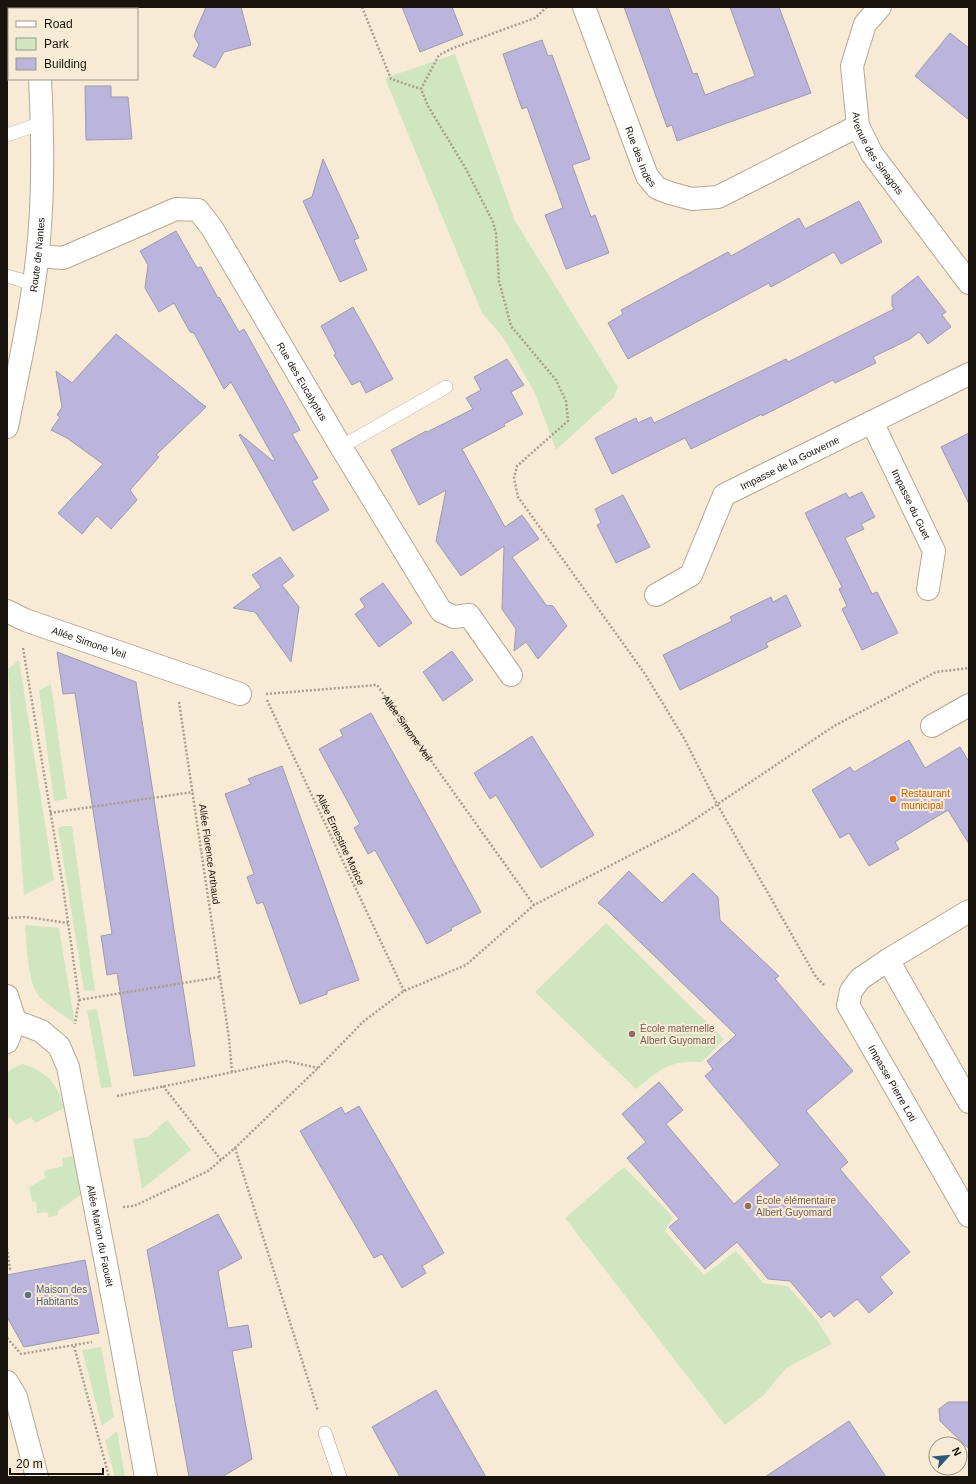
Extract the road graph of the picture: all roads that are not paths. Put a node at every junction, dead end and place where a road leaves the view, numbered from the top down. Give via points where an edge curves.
1 (584, 7) edge
2 (880, 7) edge
3 (40, 80) edge
4 (42, 123) junction
5 (858, 126) junction
6 (7, 136) edge
7 (38, 256) junction
8 (7, 276) edge
9 (969, 283) edge
10 (34, 284) junction
11 (969, 374) edge
12 (446, 387) dead end
13 (872, 422) junction
14 (7, 427) edge
15 (341, 447) junction
16 (928, 589) dead end
17 (656, 595) dead end
18 (16, 615) edge
19 (511, 675) dead end
20 (240, 694) dead end
21 (969, 704) edge
22 (932, 726) dead end
23 (969, 911) edge
24 (888, 960) junction
25 (7, 996) edge
26 (15, 1021) junction
27 (7, 1042) edge
28 (969, 1102) edge
29 (969, 1216) edge
30 (7, 1382) edge
31 (325, 1433) road end
32 (37, 1477) edge
33 (146, 1477) edge
34 (340, 1477) edge

1 - 5 street, Rue des Indes via 647,176 657,188 692,199 718,197
2 - 5 street, Avenue des Sinagots via 865,24 852,66
3 - 4 street, Route de Nantes
4 - 6 lane
4 - 7 street, Route de Nantes
5 - 9 street, Avenue des Sinagots via 872,154
7 - 10 street, Route de Nantes
7 - 15 street, Rue des Eucalyptus via 63,258 176,209 198,210 212,228
8 - 10 lane
10 - 14 street, Route de Nantes
11 - 13 street, Impasse de la Gouverne
12 - 15 lane
13 - 16 street, Impasse du Guet via 934,551
13 - 17 street, Impasse de la Gouverne via 724,495 691,576
15 - 19 street, Rue des Eucalyptus via 441,610 454,617 469,616
18 - 20 street, Allée Simone Veil
21 - 22 street
23 - 24 street
24 - 28 street
24 - 29 street, Impasse Pierre Loti via 860,979 851,991 848,1005
25 - 26 street
26 - 27 street
26 - 33 street, Allée Marion du Faouët via 41,1031 59,1046 68,1067
30 - 32 street via 16,1397
31 - 34 lane

